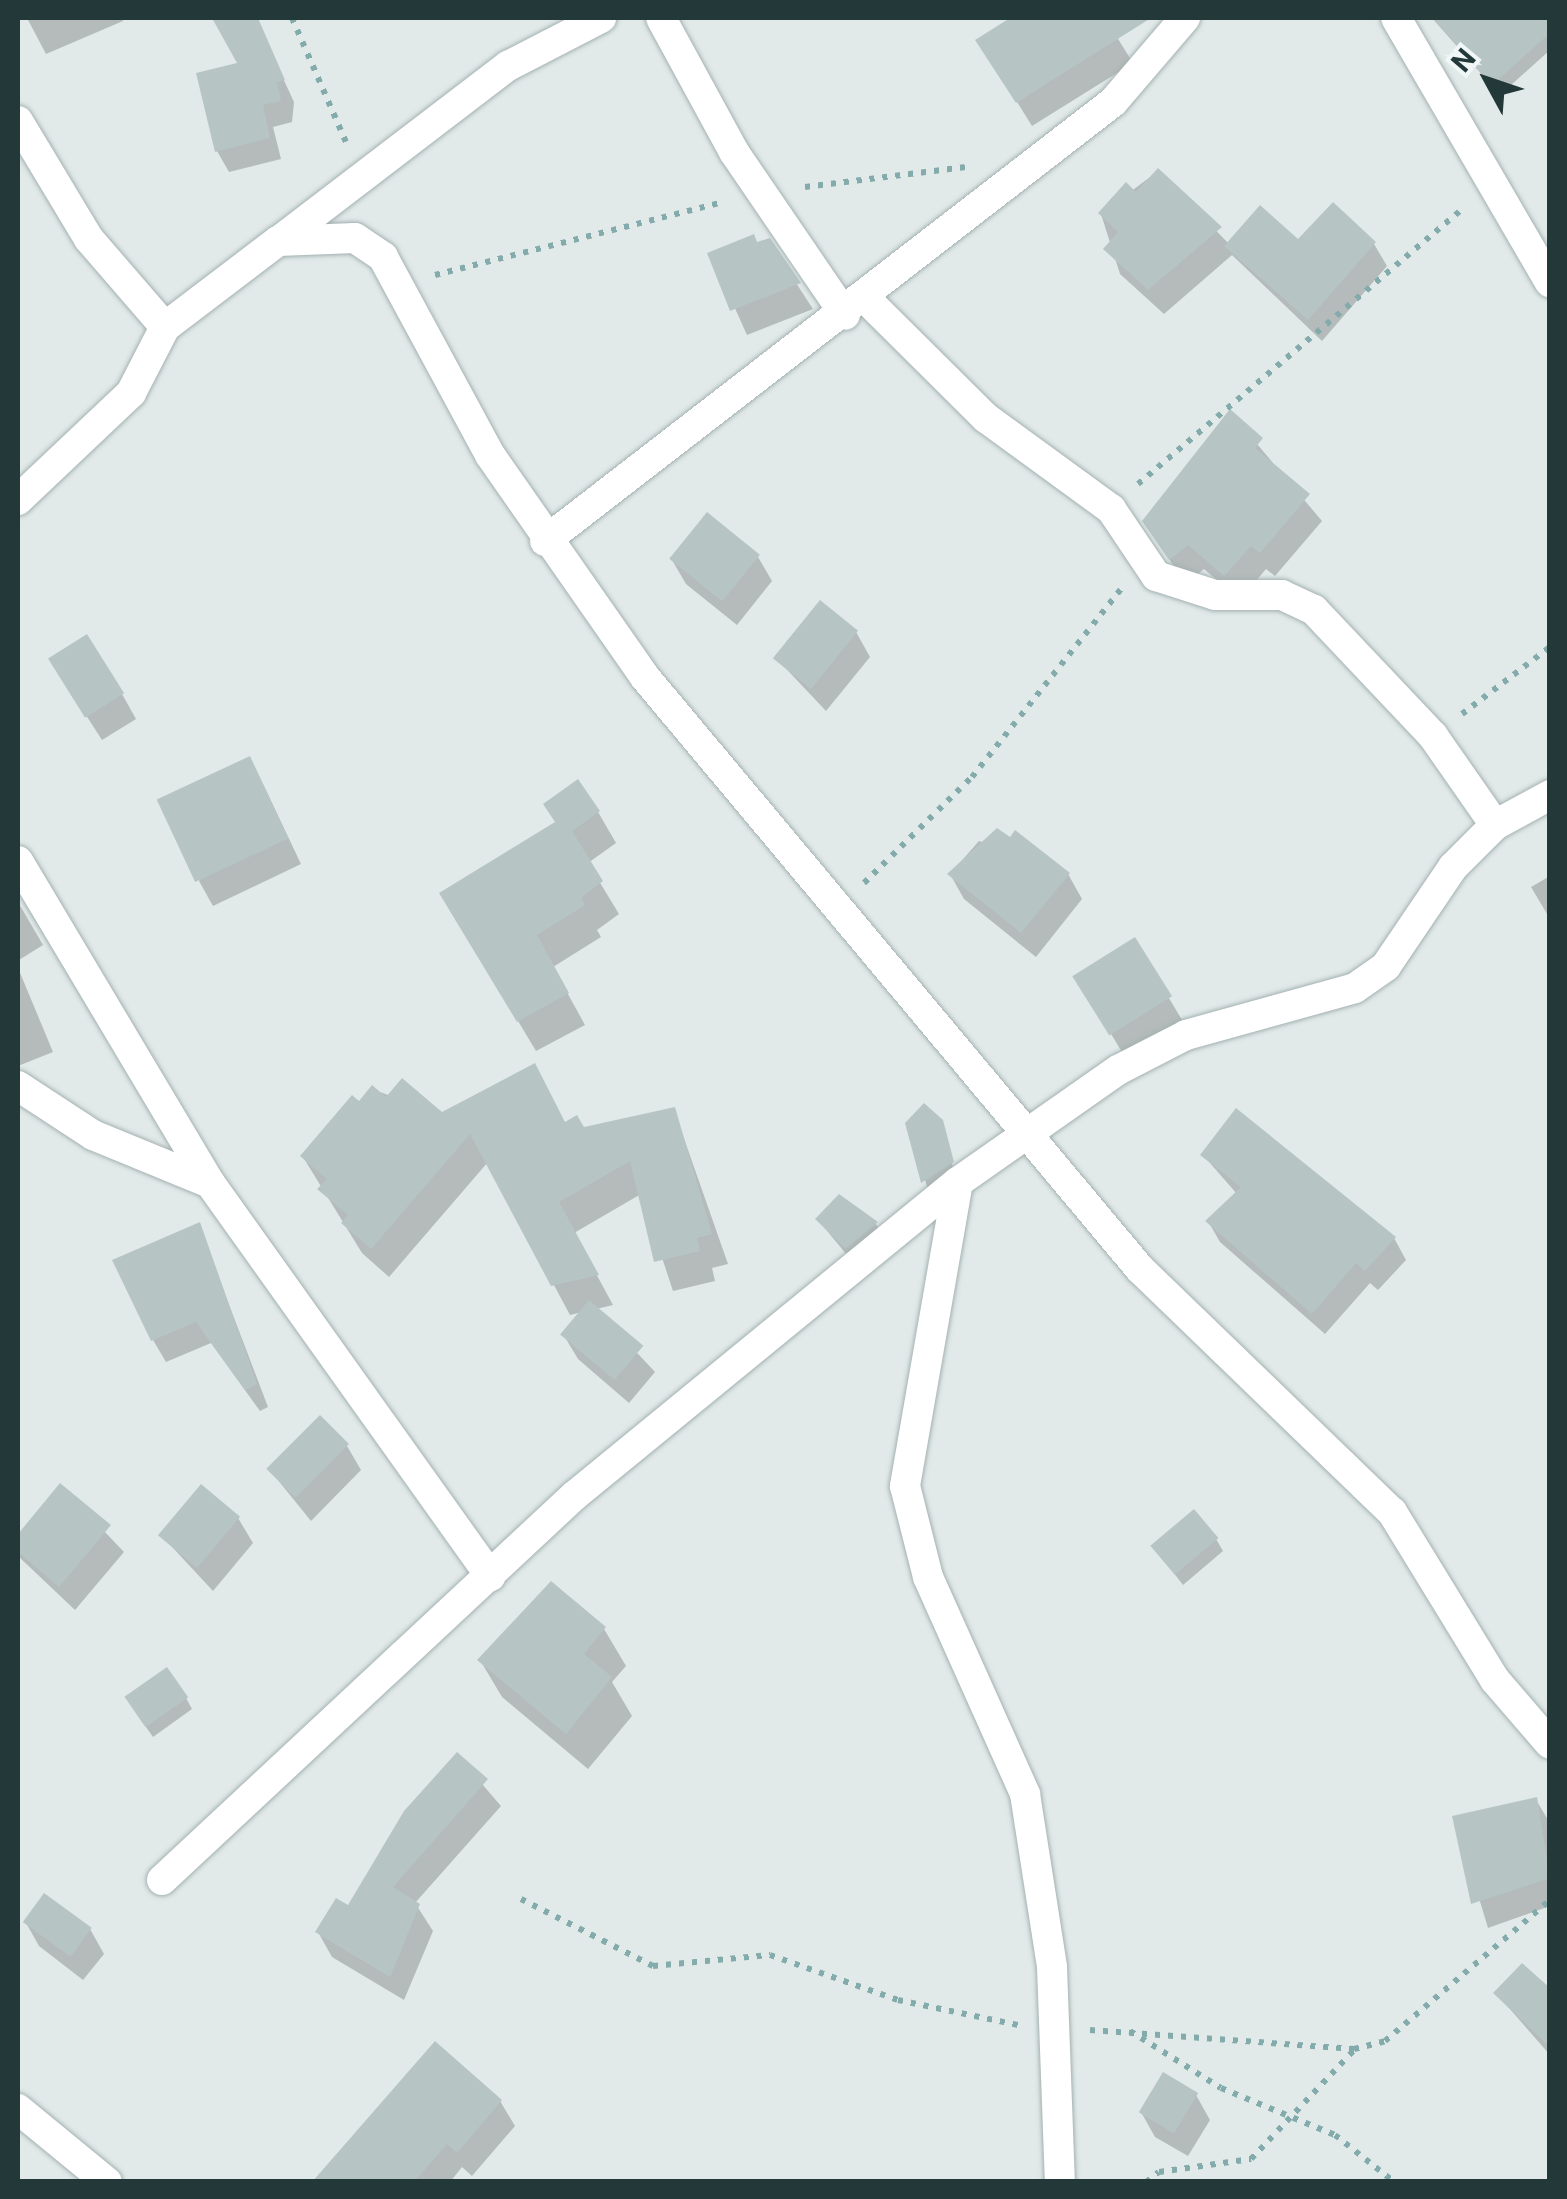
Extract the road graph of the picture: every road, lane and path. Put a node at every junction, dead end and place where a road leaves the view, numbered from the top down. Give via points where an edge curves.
1 (292, 18) edge
2 (601, 18) edge
3 (661, 18) edge
4 (1185, 18) edge
5 (1396, 18) edge
6 (566, 24) edge
7 (18, 121) edge
8 (1037, 161) junction
9 (361, 181) junction
10 (1489, 183) junction
11 (762, 194) junction
12 (278, 241) junction
13 (1550, 283) edge
14 (404, 284) junction
15 (856, 307) junction
16 (165, 327) junction
17 (18, 500) edge
18 (1111, 509) junction
19 (546, 542) junction
20 (1141, 562) junction
21 (1550, 647) edge
22 (1433, 736) junction
23 (1550, 795) edge
24 (1495, 825) junction
25 (18, 861) edge
26 (834, 910) junction
27 (18, 1086) edge
28 (1021, 1135) junction
29 (958, 1182) junction
30 (210, 1183) junction
31 (490, 1576) junction
32 (1550, 1744) edge
33 (162, 1880) dead end
34 (1129, 2030) dead end
35 (1354, 2050) dead end
36 (18, 2109) edge
37 (1300, 2117) junction
38 (107, 2182) edge
39 (1060, 2182) edge
40 (1146, 2182) edge
41 (1394, 2182) edge

1 - 9 path
2 - 6 street
3 - 11 street
4 - 8 street via 1113,102
5 - 10 street
6 - 9 street
7 - 16 street via 89,239
8 - 11 path
8 - 15 street
9 - 12 street
10 - 13 street
10 - 18 path
11 - 14 path via 600,228
11 - 15 street
12 - 14 street via 355,238
12 - 16 street
14 - 19 street via 490,455
15 - 18 street via 986,418
15 - 19 street
16 - 17 street via 130,393
18 - 20 street
19 - 26 street
20 - 22 street via 1183,590 1254,590 1314,610
20 - 26 path via 972,777
21 - 22 path
22 - 24 street
23 - 24 street
24 - 28 street via 1452,867 1386,966 1354,988 1186,1036
25 - 30 street
26 - 28 street
27 - 30 street via 93,1135
28 - 29 street
28 - 32 street via 1140,1269 1392,1512 1494,1680
29 - 31 street via 668,1414
29 - 39 street via 905,1486 928,1576 1025,1794 1052,1967
30 - 31 street
31 - 33 street
34 - 37 path via 1221,2088
35 - 37 path
36 - 38 street
37 - 40 path via 1252,2159 1159,2172
37 - 41 path

